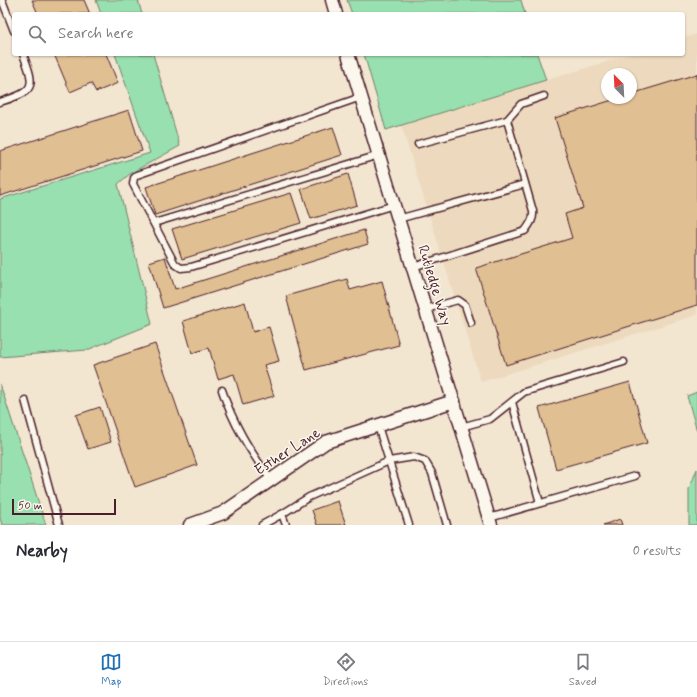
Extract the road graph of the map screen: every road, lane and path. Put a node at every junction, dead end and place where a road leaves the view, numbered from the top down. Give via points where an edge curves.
1 (2, 0) edge
2 (332, 0) edge
3 (335, 12) edge
4 (12, 26) edge
5 (24, 56) edge
6 (349, 56) edge
7 (544, 96) dead end
8 (361, 97) junction
9 (0, 102) edge
10 (507, 120) junction
11 (418, 144) dead end
12 (379, 155) junction
13 (525, 184) junction
14 (394, 205) junction
15 (398, 219) junction
16 (154, 223) junction
17 (413, 267) junction
18 (426, 309) junction
19 (471, 323) dead end
20 (624, 362) dead end
21 (222, 390) dead end
22 (25, 400) dead end
23 (454, 401) junction
24 (512, 402) junction
25 (378, 426) junction
26 (461, 427) junction
27 (389, 461) junction
28 (635, 476) dead end
29 (271, 480) junction
30 (540, 503) junction
31 (282, 514) junction
32 (490, 522) edge
33 (59, 525) edge
34 (190, 525) edge
35 (262, 525) edge
36 (286, 525) edge
37 (409, 525) edge
38 (447, 525) edge

1 - 4 lane
2 - 3 street
5 - 9 lane via 31,76 30,86 23,94
6 - 8 street, Rutledge Way
7 - 10 lane via 521,104
8 - 12 street, Rutledge Way
8 - 16 lane via 137,175 133,184
10 - 11 lane
10 - 13 lane
12 - 14 street, Rutledge Way
12 - 16 lane
13 - 15 lane
13 - 17 lane via 534,216 525,231
14 - 15 street, Rutledge Way
14 - 16 lane via 181,268 175,264
15 - 17 street, Rutledge Way
17 - 18 street, Rutledge Way
18 - 19 lane via 458,300 465,304
18 - 23 street, Rutledge Way
20 - 24 lane via 524,392
21 - 29 lane via 243,440
22 - 33 lane
23 - 25 street, Esther Lane
23 - 26 street, Rutledge Way
24 - 26 lane via 490,419
24 - 30 lane
25 - 27 lane
25 - 29 street, Esther Lane via 326,442
26 - 32 street, Rutledge Way
27 - 31 lane via 309,497
27 - 37 lane
27 - 38 lane via 414,457 424,461 432,473
28 - 30 lane
29 - 34 street, Esther Lane via 223,513
30 - 32 lane
31 - 35 lane
31 - 36 lane

